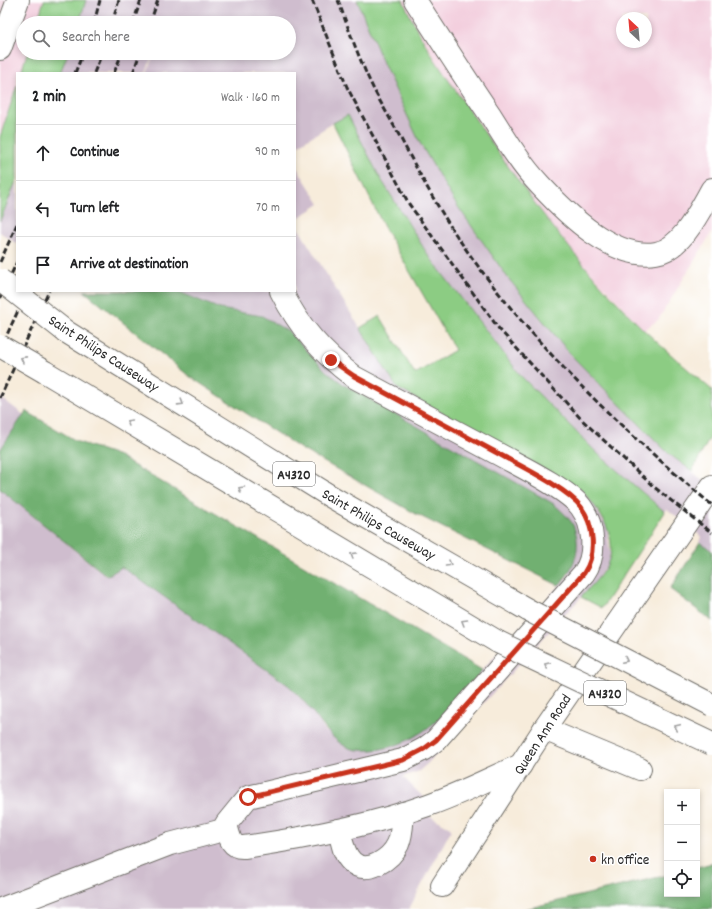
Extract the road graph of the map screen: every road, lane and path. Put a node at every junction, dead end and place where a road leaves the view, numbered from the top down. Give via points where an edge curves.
1 (18, 0) edge
2 (415, 0) edge
3 (0, 50) edge
4 (712, 189) edge
5 (0, 280) edge
6 (282, 292) edge
7 (0, 346) edge
8 (712, 486) edge
9 (712, 705) edge
10 (544, 729) junction
11 (712, 744) edge
12 (521, 765) junction
13 (640, 769) dead end
14 (403, 813) junction
15 (227, 829) junction
16 (339, 830) junction
17 (442, 886) dead end
18 (1, 909) edge

1 - 3 main road
2 - 4 main road via 512,149 539,184 598,237 621,249 638,253 657,253 674,244 694,222
5 -> 9 main road, Saint Philips Causeway / A4320, bridge via 65,331 330,496 528,610
6 - 15 main road via 302,327 331,360 354,376 537,475 574,499 585,514 593,550 584,573 436,740 403,760 248,797 226,824
11 -> 7 main road, A4320, bridge via 498,642
8 - 10 main road, Queen Ann Road
10 - 12 main road, Queen Ann Road
10 - 13 main road
12 - 14 main road
12 - 17 main road, Queen Ann Road
14 - 16 main road
14 - 16 main road via 400,836 394,851 385,861 374,865 360,866 351,861
15 - 16 main road via 232,843 240,847 312,837
15 - 18 main road via 170,844

